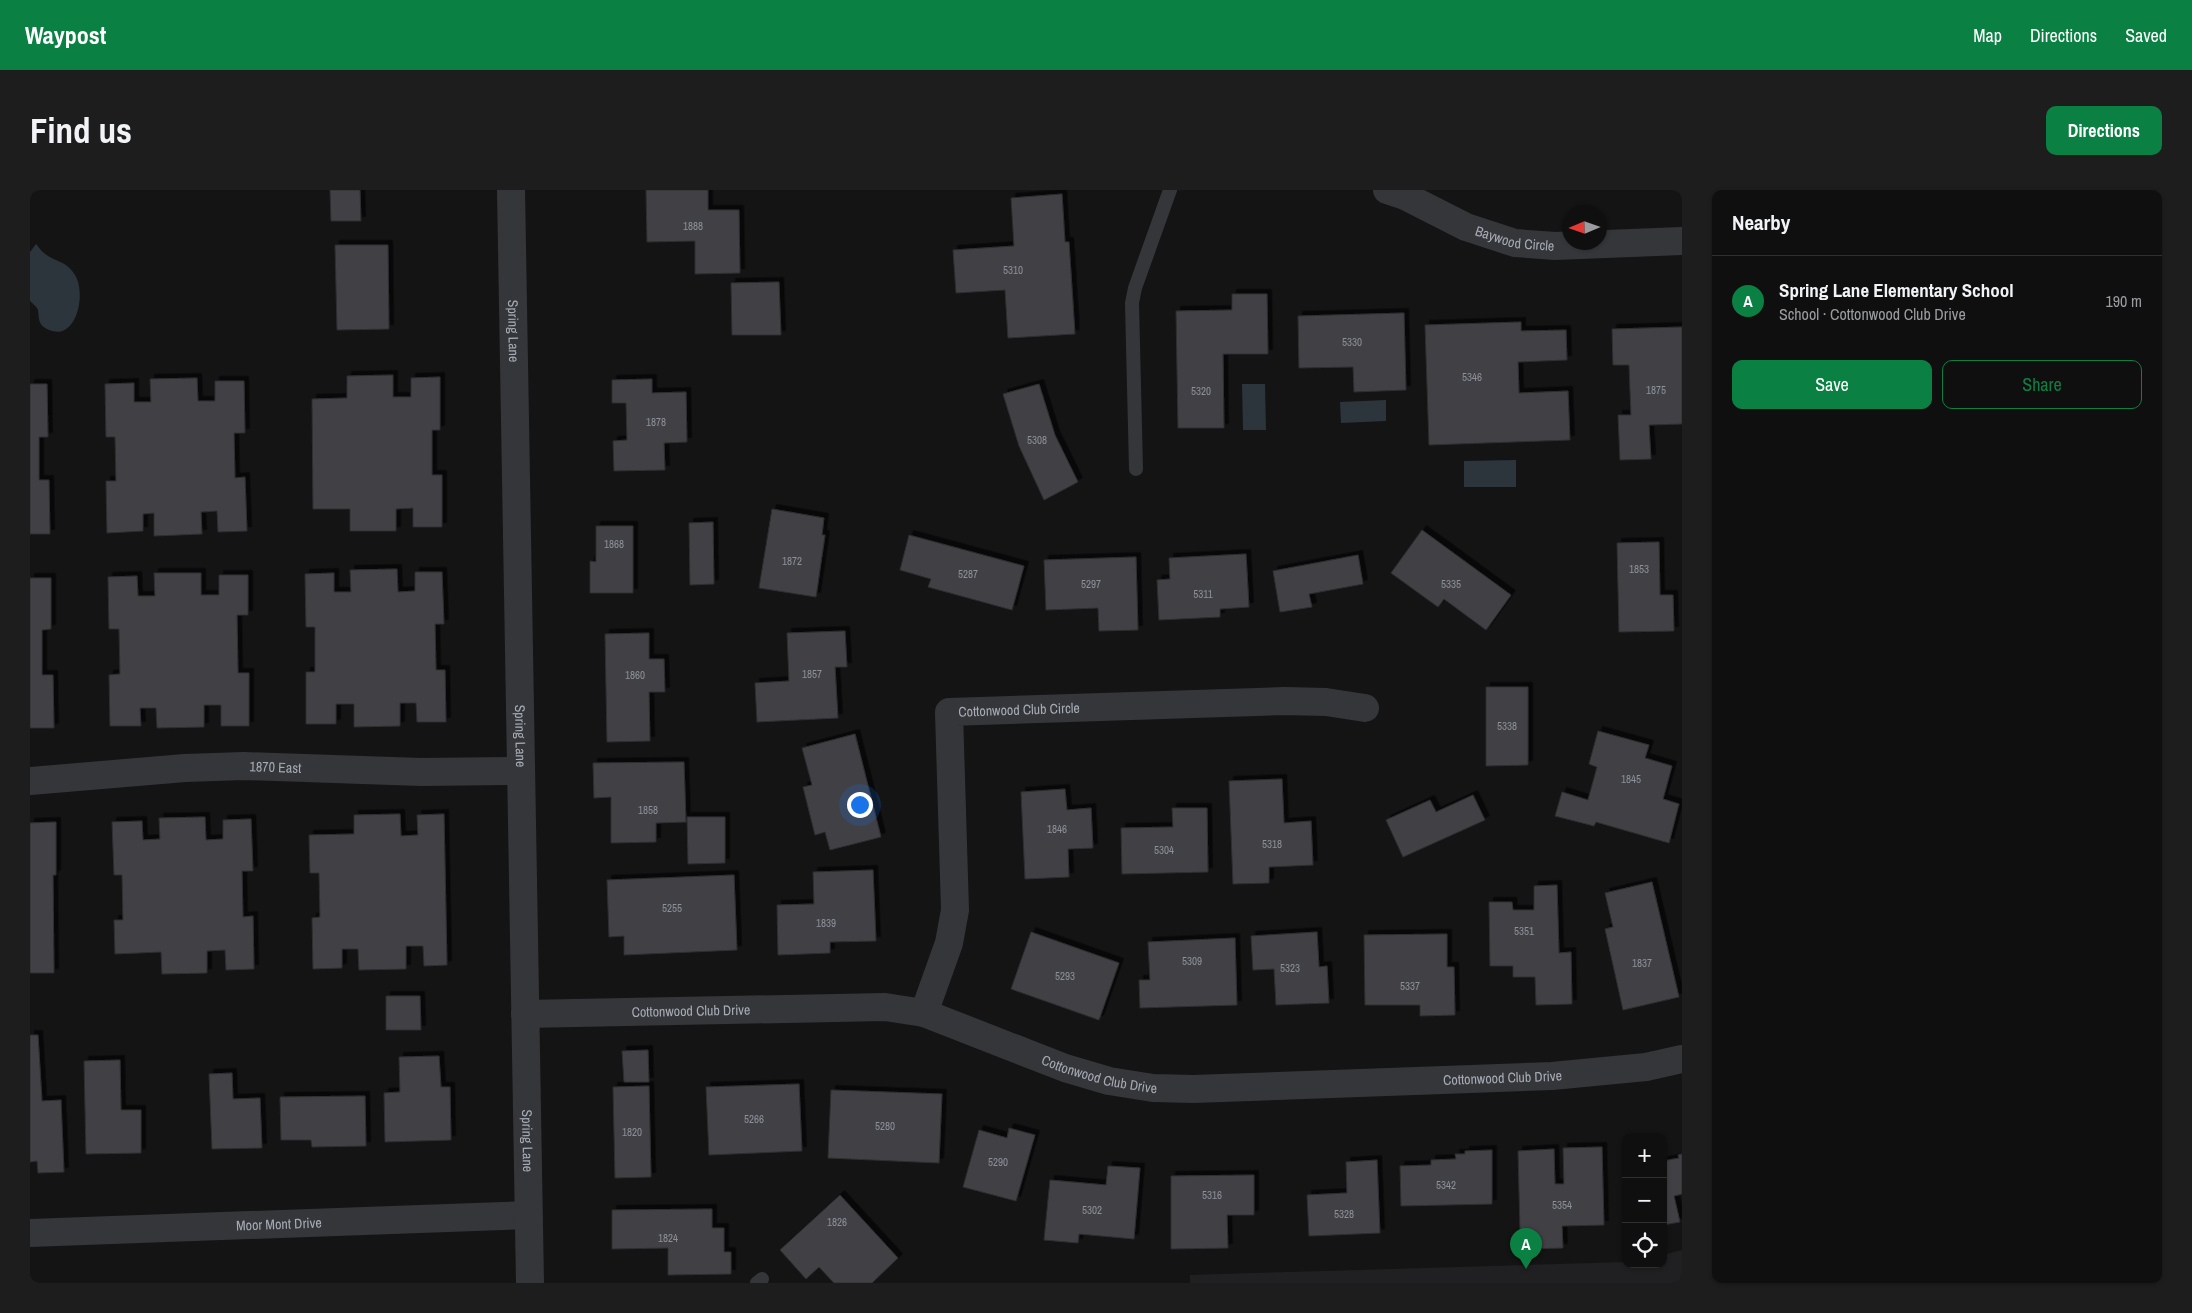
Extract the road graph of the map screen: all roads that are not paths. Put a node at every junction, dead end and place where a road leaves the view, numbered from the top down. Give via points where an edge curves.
1 (511, 190) edge
2 (1170, 190) edge
3 (1387, 190) edge
4 (1682, 241) edge
5 (1136, 469) dead end
6 (1365, 708) dead end
7 (521, 771) junction
8 (30, 781) edge
9 (924, 1013) junction
10 (525, 1014) junction
11 (1682, 1059) edge
12 (528, 1215) junction
13 (30, 1234) edge
14 (530, 1283) edge

1 - 7 street, Spring Lane
2 - 5 lane via 1132,303
3 - 4 street, Baywood Circle via 1406,196 1466,227 1515,243 1555,246
6 - 9 street, Cottonwood Club Circle via 1326,702 1284,701 949,712 955,910 950,942
7 - 8 street, 1870 East via 385,772 244,766
7 - 10 street, Spring Lane
9 - 10 street, Cottonwood Club Drive via 884,1007 823,1007
9 - 11 street, Cottonwood Club Drive via 1065,1068 1109,1081 1153,1088 1552,1076 1646,1067
10 - 12 street, Spring Lane
12 - 13 street, Moor Mont Drive
12 - 14 street, Spring Lane

